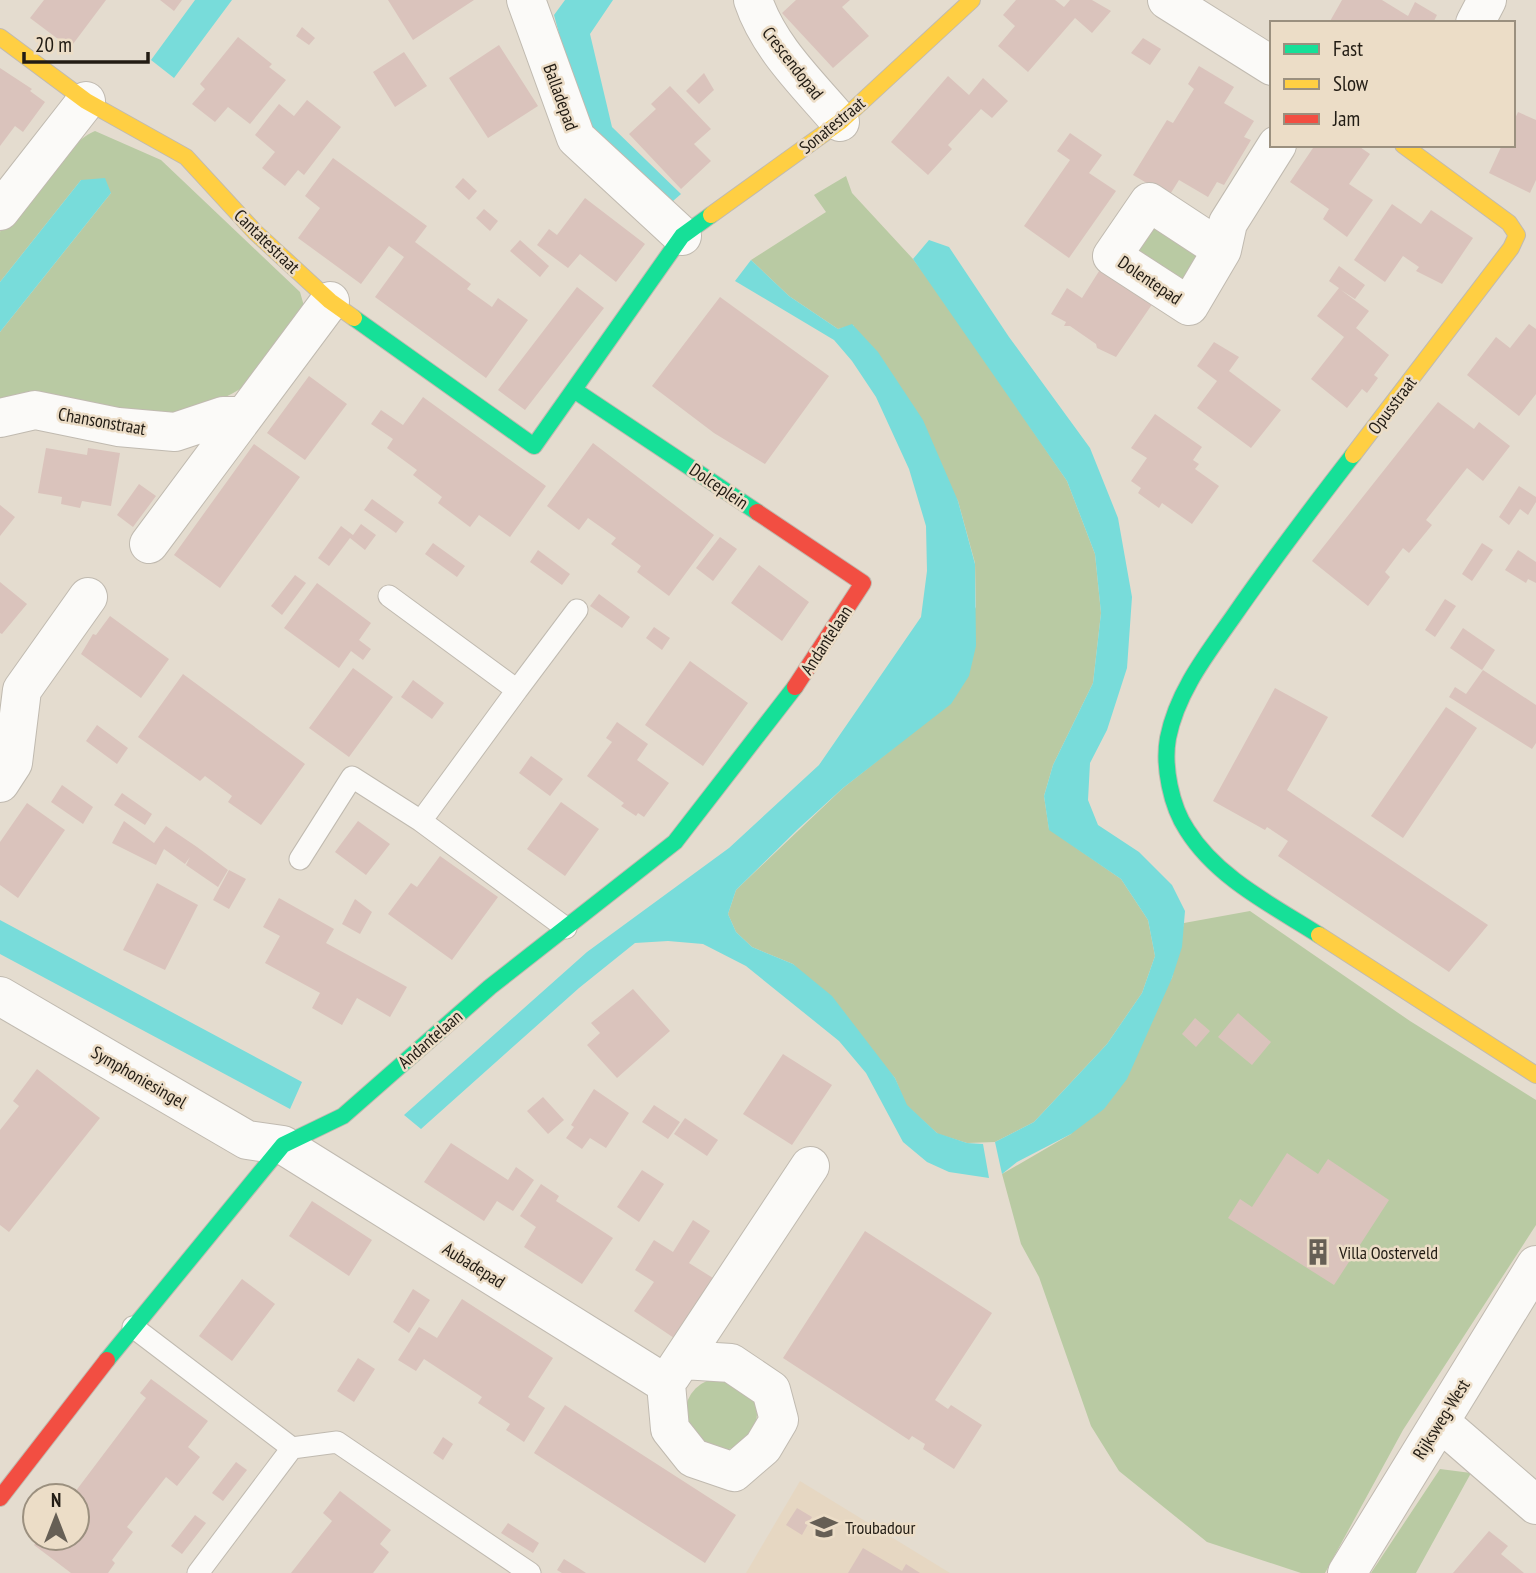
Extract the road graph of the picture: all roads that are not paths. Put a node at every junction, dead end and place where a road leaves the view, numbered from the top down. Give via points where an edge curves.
1 (526, 0) edge
2 (753, 0) edge
3 (972, 0) edge
4 (1167, 0) edge
5 (1487, 0) edge
6 (1476, 21) edge
7 (0, 37) edge
8 (1270, 65) edge
9 (86, 101) junction
10 (841, 122) junction
11 (1277, 147) edge
12 (1406, 147) edge
13 (0, 211) edge
14 (682, 236) junction
15 (1222, 250) dead end
16 (330, 301) junction
17 (574, 390) junction
18 (244, 416) junction
19 (0, 418) edge
20 (149, 544) dead end
21 (863, 583) joint
22 (389, 596) dead end
23 (88, 597) dead end
24 (577, 610) dead end
25 (11, 689) edge
26 (517, 690) junction
27 (0, 783) edge
28 (421, 821) junction
29 (300, 859) dead end
30 (566, 928) junction
31 (0, 996) edge
32 (1536, 1075) edge
33 (283, 1145) junction
34 (810, 1166) dead end
35 (1536, 1265) edge
36 (133, 1326) junction
37 (675, 1372) junction
38 (1440, 1422) junction
39 (292, 1448) junction
40 (0, 1498) edge
41 (1536, 1504) edge
42 (198, 1573) edge
43 (530, 1573) edge
44 (1347, 1573) edge

1 - 14 street, Balladepad via 576,138
2 - 10 street, Crescendopad via 775,44
3 - 10 street, Sonatestraat
4 - 8 street
5 - 6 street
7 - 9 street, Cantatestraat
9 - 13 street
9 - 16 street, Cantatestraat via 186,157 255,232
10 - 14 street, Sonatestraat
11 - 15 street via 1228,223
12 - 32 street, Opusstraat via 1509,223 1517,235 1196,670 1168,738 1171,790 1186,829 1210,860 1262,901
14 - 17 street
16 - 17 street, Cantatestraat via 534,446
16 - 18 street
17 - 21 street, Dolceplein
18 - 19 street, Chansonstraat via 223,416 175,432 118,427 35,411
18 - 20 street
21 - 30 street, Andantelaan via 784,705 675,842
22 - 26 lane
23 - 25 street
24 - 26 lane
25 - 27 street via 13,763
26 - 28 lane
28 - 29 lane via 352,777
28 - 30 lane
30 - 33 street, Andantelaan via 490,987 343,1116
31 - 33 street, Symphoniesingel via 247,1140
33 - 36 street, Andantelaan
33 - 37 street, Aubadepad
34 - 37 street
35 - 38 street, Rijksweg-West
36 - 39 lane
36 - 40 street, Andantelaan
37 - 37 street via 670,1429 693,1458 734,1472 763,1447 779,1420 771,1390 731,1363
38 - 41 street
38 - 44 street, Rijksweg-West
39 - 42 lane
39 - 43 lane via 337,1442

